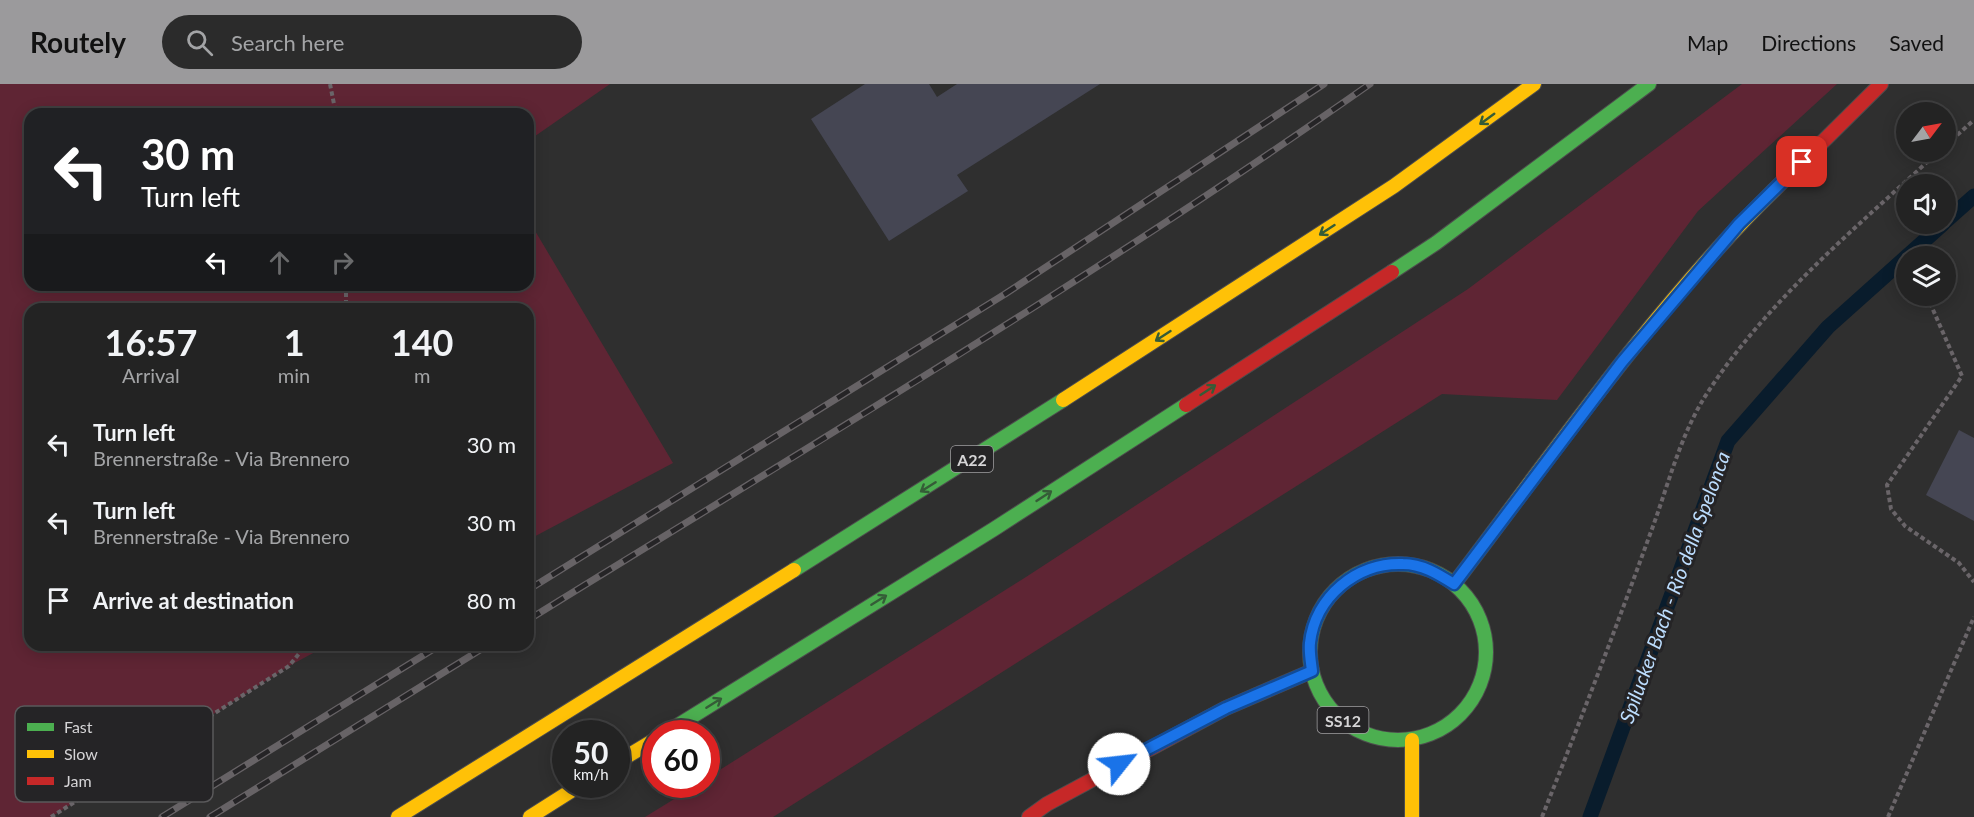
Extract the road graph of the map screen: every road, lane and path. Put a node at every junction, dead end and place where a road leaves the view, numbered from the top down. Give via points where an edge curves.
1 (330, 84) edge
2 (1534, 84) edge
3 (1649, 84) edge
4 (1881, 84) edge
5 (335, 108) edge
6 (1974, 120) edge
7 (1956, 136) edge
8 (1927, 162) edge
9 (1931, 306) edge
10 (1974, 582) edge
11 (1454, 584) junction
12 (1974, 617) edge
13 (301, 651) edge
14 (1312, 671) junction
15 (213, 714) edge
16 (687, 720) edge
17 (1412, 740) junction
18 (560, 798) edge
19 (75, 802) edge
20 (51, 817) edge
21 (398, 817) edge
22 (530, 817) edge
23 (1029, 817) edge
24 (1412, 817) edge
25 (1542, 817) edge
26 (1888, 817) edge

1 - 5 path
2 -> 21 main road, A22 via 1395,186 965,464
16 -> 3 main road via 994,529 1436,243
4 - 11 main road via 1739,224 1622,362
6 - 7 path
8 - 25 path via 1771,312 1704,399 1680,446
9 - 10 path via 1962,375 1887,485 1891,509 1905,526 1959,563
11 - 14 main road, SS12 via 1431,570 1404,564 1377,566 1352,576 1331,594 1317,617 1310,643
11 - 17 main road, SS12 via 1470,600 1481,620 1486,664 1469,706 1433,734
12 - 26 path
13 - 15 path via 289,666
14 - 17 main road, SS12 via 1322,696 1337,717 1360,732 1385,740
14 - 23 main road via 1216,713
17 - 24 main road
18 - 22 main road
19 - 20 path

